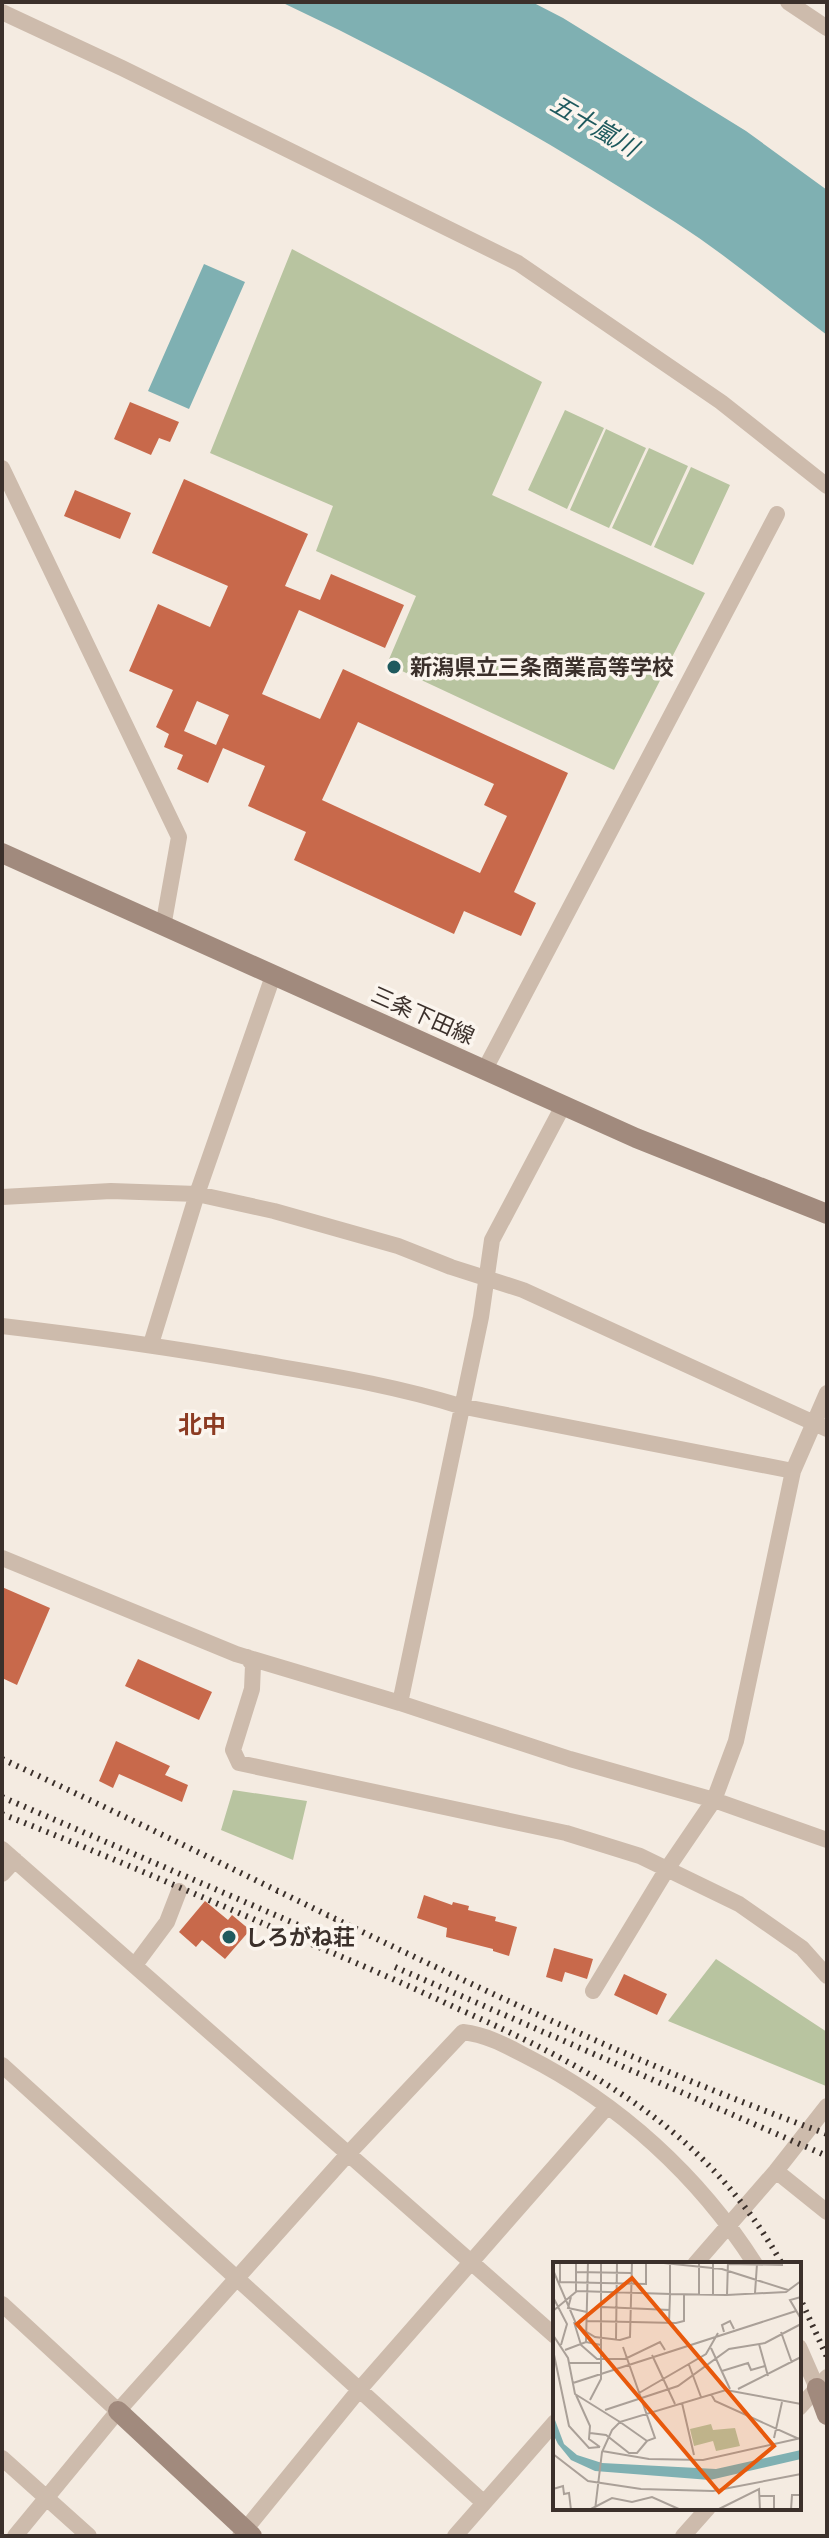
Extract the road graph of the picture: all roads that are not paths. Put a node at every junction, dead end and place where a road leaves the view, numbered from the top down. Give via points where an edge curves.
1 (788, 2) edge
2 (2, 12) edge
3 (827, 28) edge
4 (2, 468) edge
5 (827, 486) edge
6 (777, 514) dead end
7 (2, 853) edge
8 (163, 927) junction
9 (273, 976) junction
10 (485, 1069) junction
11 (564, 1104) junction
12 (197, 1194) junction
13 (2, 1197) edge
14 (827, 1214) edge
15 (485, 1276) junction
16 (2, 1326) edge
17 (151, 1344) junction
18 (827, 1393) edge
19 (460, 1406) junction
20 (821, 1427) edge
21 (793, 1471) junction
22 (2, 1558) edge
23 (247, 1657) junction
24 (400, 1703) junction
25 (714, 1800) junction
26 (827, 1840) edge
27 (8, 1854) edge
28 (667, 1869) junction
29 (2, 1874) edge
30 (179, 1891) dead end
31 (135, 1965) junction
32 (827, 1976) edge
33 (593, 1991) dead end
34 (2, 2065) edge
35 (827, 2106) edge
36 (607, 2107) junction
37 (348, 2154) junction
38 (776, 2171) junction
39 (827, 2212) edge
40 (729, 2225) junction
41 (697, 2262) edge
42 (754, 2262) edge
43 (472, 2263) junction
44 (237, 2278) junction
45 (2, 2304) edge
46 (553, 2334) edge
47 (801, 2350) edge
48 (822, 2383) edge
49 (359, 2390) junction
50 (801, 2406) edge
51 (118, 2411) junction
52 (827, 2415) edge
53 (553, 2424) edge
54 (2, 2458) edge
55 (46, 2500) junction
56 (484, 2503) junction
57 (706, 2510) edge
58 (246, 2534) edge
59 (15, 2536) edge
60 (89, 2536) edge
61 (455, 2536) edge
62 (683, 2536) edge

1 - 3 street
2 - 5 street via 518,263 721,402
4 - 8 street via 179,837
6 - 10 street
7 - 8 main road, 三条下田線
8 - 9 main road, 三条下田線
9 - 10 main road, 三条下田線
9 - 12 street
10 - 11 main road, 三条下田線
11 - 14 main road, 三条下田線
11 - 15 street via 492,1240
12 - 13 street via 111,1191
12 - 15 street via 384,1242
12 - 17 street
15 - 19 street
15 - 20 street
16 - 17 street
17 - 19 street via 421,1394
18 - 20 street
19 - 21 street
19 - 24 street
20 - 21 street
21 - 25 street via 736,1741
22 - 23 street
23 - 24 street
23 - 28 street via 253,1665 252,1689 233,1750 239,1763 566,1833
24 - 25 street
25 - 26 street
25 - 28 street
27 - 29 street
27 - 31 street
28 - 32 street via 739,1904 802,1948
28 - 33 street
30 - 31 street via 167,1922
31 - 37 street
34 - 44 street
35 - 38 street
36 - 37 street via 566,2077 484,2035 463,2032
36 - 40 street via 673,2160
36 - 43 street
37 - 43 street
37 - 44 street
38 - 39 street
38 - 40 street
40 - 41 street
40 - 42 street
43 - 46 street
43 - 49 street
44 - 49 street
44 - 51 street
45 - 51 street
47 - 48 street
48 - 50 street
48 - 52 main road
49 - 56 street
49 - 58 street
51 - 55 street
51 - 58 main road
53 - 56 street
54 - 55 street
55 - 59 street
55 - 60 street
56 - 61 street
57 - 62 street

